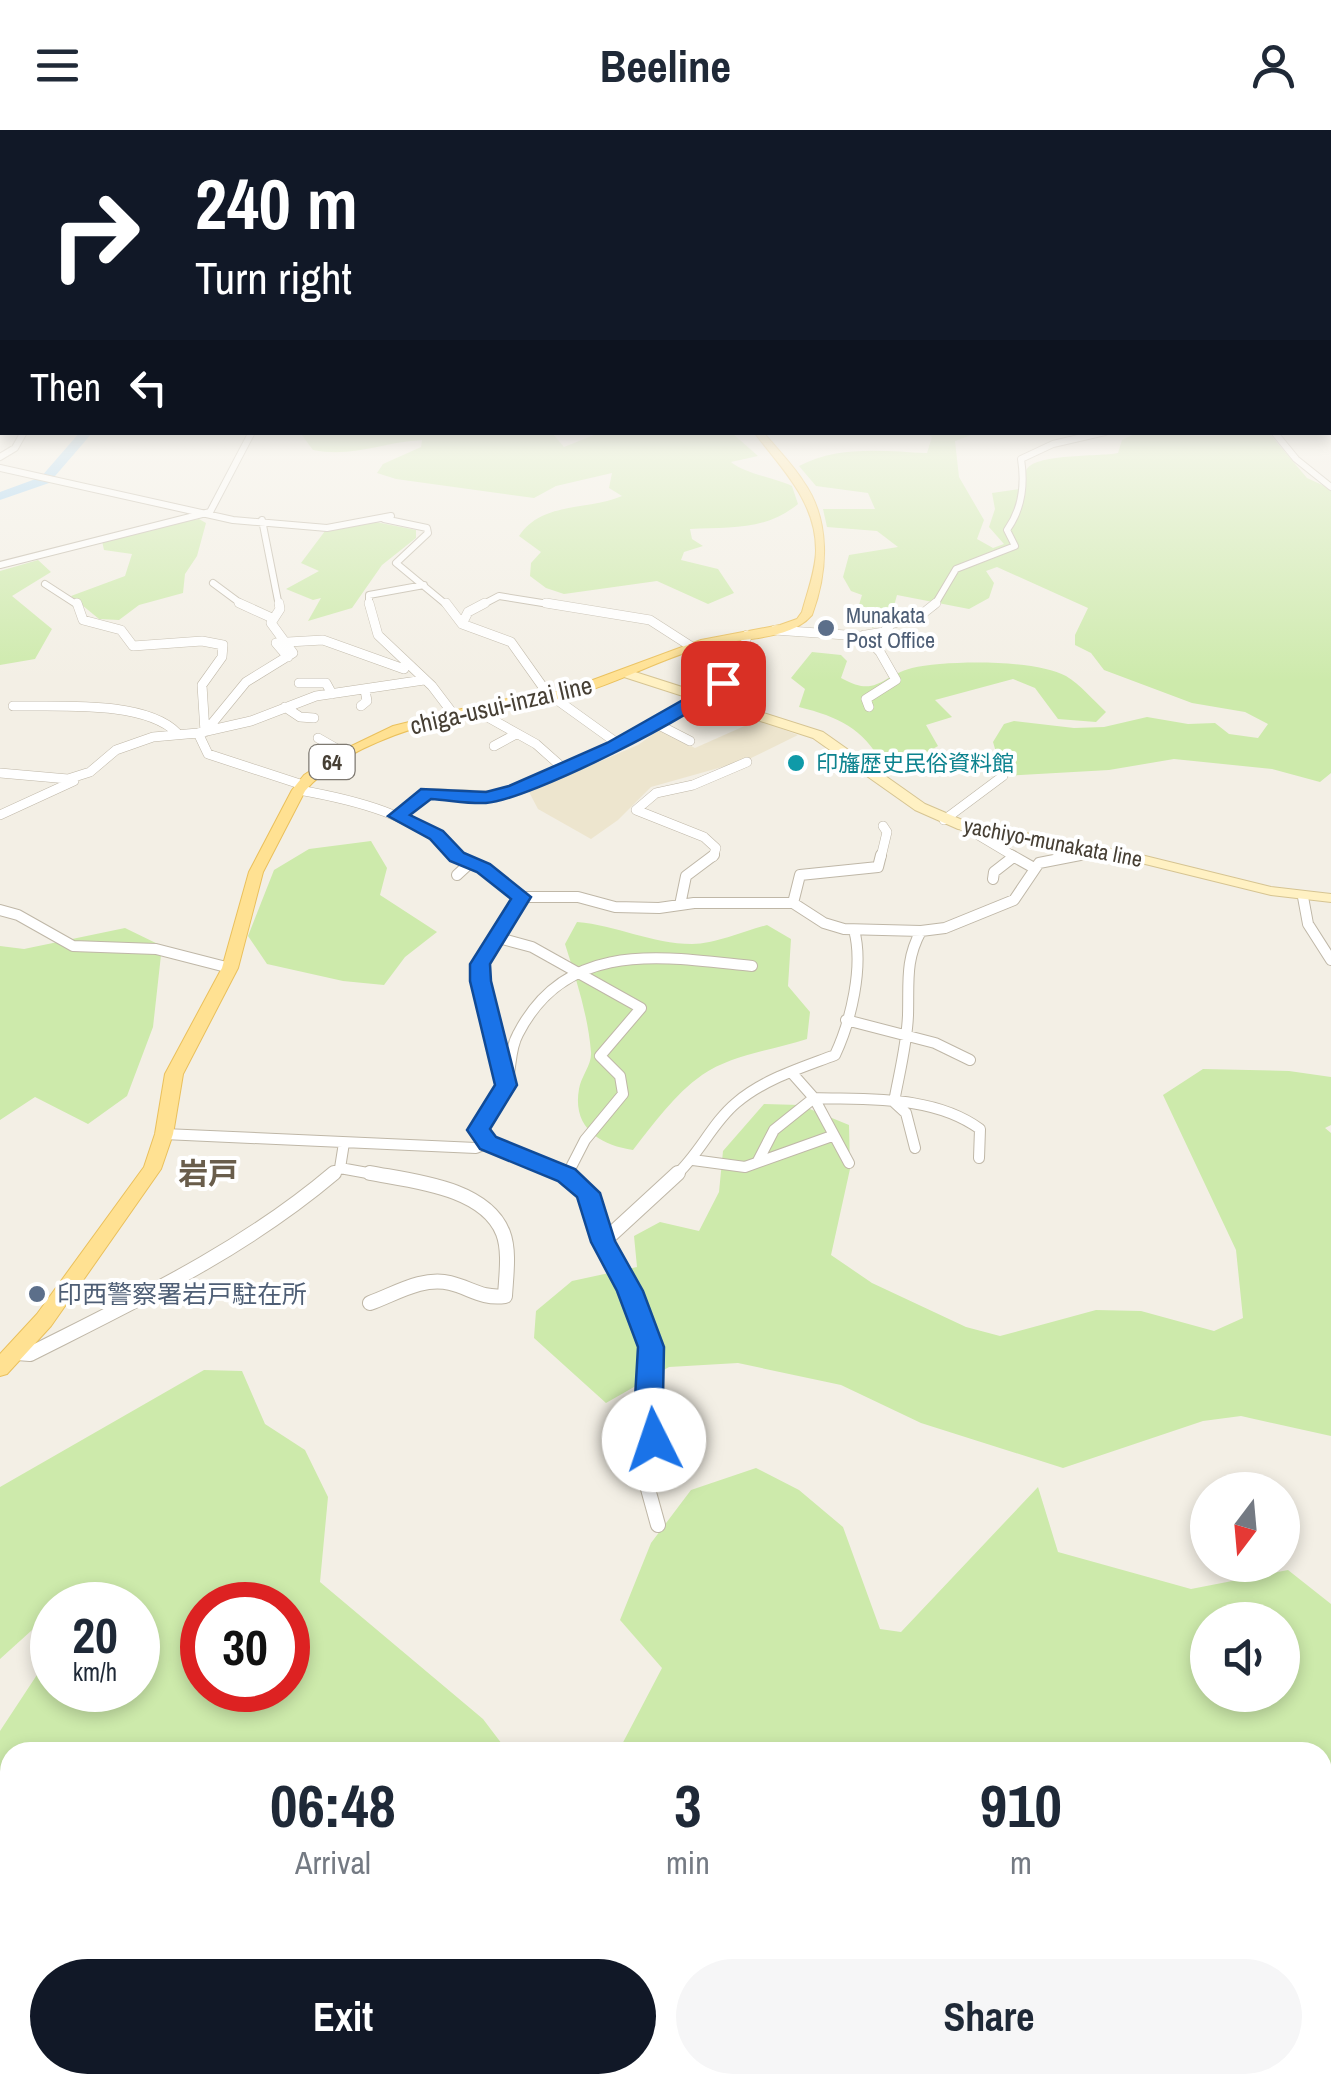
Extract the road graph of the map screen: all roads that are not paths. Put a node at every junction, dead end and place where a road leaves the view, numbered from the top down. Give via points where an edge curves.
1 (137, 499) edge
2 (220, 499) edge
3 (809, 499) edge
4 (1020, 499) edge
5 (205, 514) junction
6 (390, 516) dead end
7 (379, 517) junction
8 (262, 520) junction
9 (0, 565) edge
10 (213, 583) dead end
11 (45, 584) dead end
12 (424, 585) junction
13 (272, 618) junction
14 (462, 624) junction
15 (775, 630) junction
16 (747, 635) junction
17 (864, 635) junction
18 (288, 642) junction
19 (276, 643) dead end
20 (692, 647) junction
21 (288, 657) junction
22 (408, 670) junction
23 (628, 674) junction
24 (424, 680) junction
25 (299, 683) dead end
26 (365, 690) junction
27 (332, 694) junction
28 (551, 697) junction
29 (702, 698) junction
30 (13, 706) dead end
31 (361, 706) dead end
32 (869, 706) dead end
33 (285, 707) junction
34 (475, 710) junction
35 (454, 714) junction
36 (314, 718) dead end
37 (655, 723) junction
38 (202, 732) junction
39 (176, 733) junction
40 (516, 734) junction
41 (318, 738) dead end
42 (690, 741) dead end
43 (617, 744) junction
44 (494, 746) dead end
45 (346, 754) junction
46 (746, 762) dead end
47 (564, 768) junction
48 (90, 772) junction
49 (0, 773) edge
50 (1003, 776) dead end
51 (301, 787) junction
52 (0, 815) edge
53 (398, 816) junction
54 (944, 820) junction
55 (883, 826) dead end
56 (964, 826) junction
57 (1108, 852) junction
58 (1012, 858) junction
59 (470, 863) junction
60 (1034, 868) junction
61 (457, 875) dead end
62 (992, 879) dead end
63 (521, 897) junction
64 (1303, 897) junction
65 (1331, 898) edge
66 (793, 902) junction
67 (680, 904) junction
68 (0, 910) edge
69 (854, 930) junction
70 (921, 931) junction
71 (495, 937) junction
72 (1331, 960) edge
73 (752, 966) dead end
74 (230, 968) junction
75 (576, 970) junction
76 (846, 1020) junction
77 (903, 1036) junction
78 (970, 1060) dead end
79 (792, 1072) junction
80 (506, 1085) junction
81 (814, 1098) junction
82 (894, 1102) junction
83 (164, 1134) junction
84 (832, 1136) junction
85 (344, 1143) junction
86 (488, 1143) junction
87 (915, 1148) dead end
88 (979, 1158) dead end
89 (693, 1160) junction
90 (758, 1162) junction
91 (849, 1163) dead end
92 (340, 1168) junction
93 (566, 1175) junction
94 (603, 1242) junction
95 (370, 1303) dead end
96 (17, 1353) junction
97 (0, 1368) edge
98 (658, 1526) dead end

1 - 5 street
2 - 5 street
3 - 15 main road, chiga-usui-inzai line / 64 via 821,550 808,613
4 - 17 street via 1007,530 1014,546 956,569 950,588 921,615
5 - 8 street
5 - 9 street
6 - 7 street
7 - 8 street via 327,528
7 - 12 street via 428,530 396,564
8 - 13 street via 280,610
10 - 13 street
11 - 38 street via 78,604 83,620 121,630 133,646 220,642 222,657 202,686
12 - 14 street
12 - 22 street via 367,599 374,629
13 - 18 street
14 - 20 street via 468,612 499,596 650,620
14 - 28 street via 511,642
15 - 16 main road, chiga-usui-inzai line / 64
15 - 17 street
16 - 20 main road, chiga-usui-inzai line / 64
16 - 29 street via 738,674
17 - 32 street via 896,680 866,699
18 - 21 street via 294,649
18 - 22 street via 323,640
19 - 21 street
20 - 23 main road, chiga-usui-inzai line / 64
21 - 38 street via 246,682
22 - 24 street
23 - 28 main road, chiga-usui-inzai line / 64
23 - 29 main road, yachiyo-munakata line
24 - 26 street
24 - 35 street
25 - 27 street via 326,683
26 - 27 street
26 - 31 street
27 - 33 street
28 - 34 main road, chiga-usui-inzai line / 64
28 - 43 street
29 - 37 street
29 - 54 main road, yachiyo-munakata line via 818,735
30 - 39 street via 96,707 173,725
33 - 36 street
33 - 38 street
34 - 35 main road, chiga-usui-inzai line / 64
34 - 40 street
35 - 45 main road, chiga-usui-inzai line / 64 via 398,728
37 - 42 street
37 - 43 street
38 - 39 street
38 - 51 street via 208,754
39 - 48 street via 116,750
40 - 44 street
40 - 47 street
41 - 45 street
43 - 47 street
45 - 51 main road, chiga-usui-inzai line / 64
46 - 67 street via 683,788 658,790 636,810 716,848 686,876
47 - 53 street via 498,796 427,793
48 - 49 street via 68,779
48 - 52 street
50 - 54 street
51 - 53 street
51 - 74 main road, chiga-usui-inzai line / 64 via 256,872
53 - 59 street via 437,835
54 - 56 main road, yachiyo-munakata line
55 - 66 street via 888,832 878,866 800,875
56 - 57 main road, yachiyo-munakata line
56 - 58 street
57 - 60 street via 1057,857
57 - 64 main road, yachiyo-munakata line
58 - 60 street
58 - 62 street
59 - 61 street
59 - 63 street
60 - 70 street via 1014,900
63 - 67 street via 578,897 615,907
63 - 71 street
64 - 65 main road, yachiyo-munakata line
64 - 72 street via 1308,924
66 - 67 street
66 - 69 street via 833,927
68 - 74 street via 73,946 156,948
69 - 70 street
69 - 76 street via 859,949
70 - 77 street via 910,951
71 - 75 street
71 - 80 street via 483,955 481,981
73 - 75 street via 625,957
74 - 83 main road, chiga-usui-inzai line / 64 via 174,1074
75 - 80 street via 517,1034
75 - 93 street via 642,1010 600,1056 620,1076 623,1094
76 - 77 street
76 - 79 street via 834,1055
77 - 78 street
77 - 82 street
79 - 81 street
79 - 89 street via 733,1105
80 - 86 street via 479,1124
81 - 82 street
81 - 84 street
81 - 90 street via 774,1130
82 - 87 street via 906,1112
82 - 88 street via 973,1122 982,1139
83 - 85 street
83 - 96 main road, chiga-usui-inzai line / 64 via 132,1201
84 - 90 street
84 - 91 street
85 - 86 street
85 - 92 street
86 - 93 street
89 - 90 street via 731,1168
89 - 94 street
92 - 95 street via 472,1200 502,1229 504,1296 484,1300 450,1282 427,1282
92 - 96 street via 284,1216 199,1268 30,1354
93 - 94 street via 588,1193
94 - 98 street via 651,1347 654,1440 646,1478
96 - 97 main road, chiga-usui-inzai line / 64

